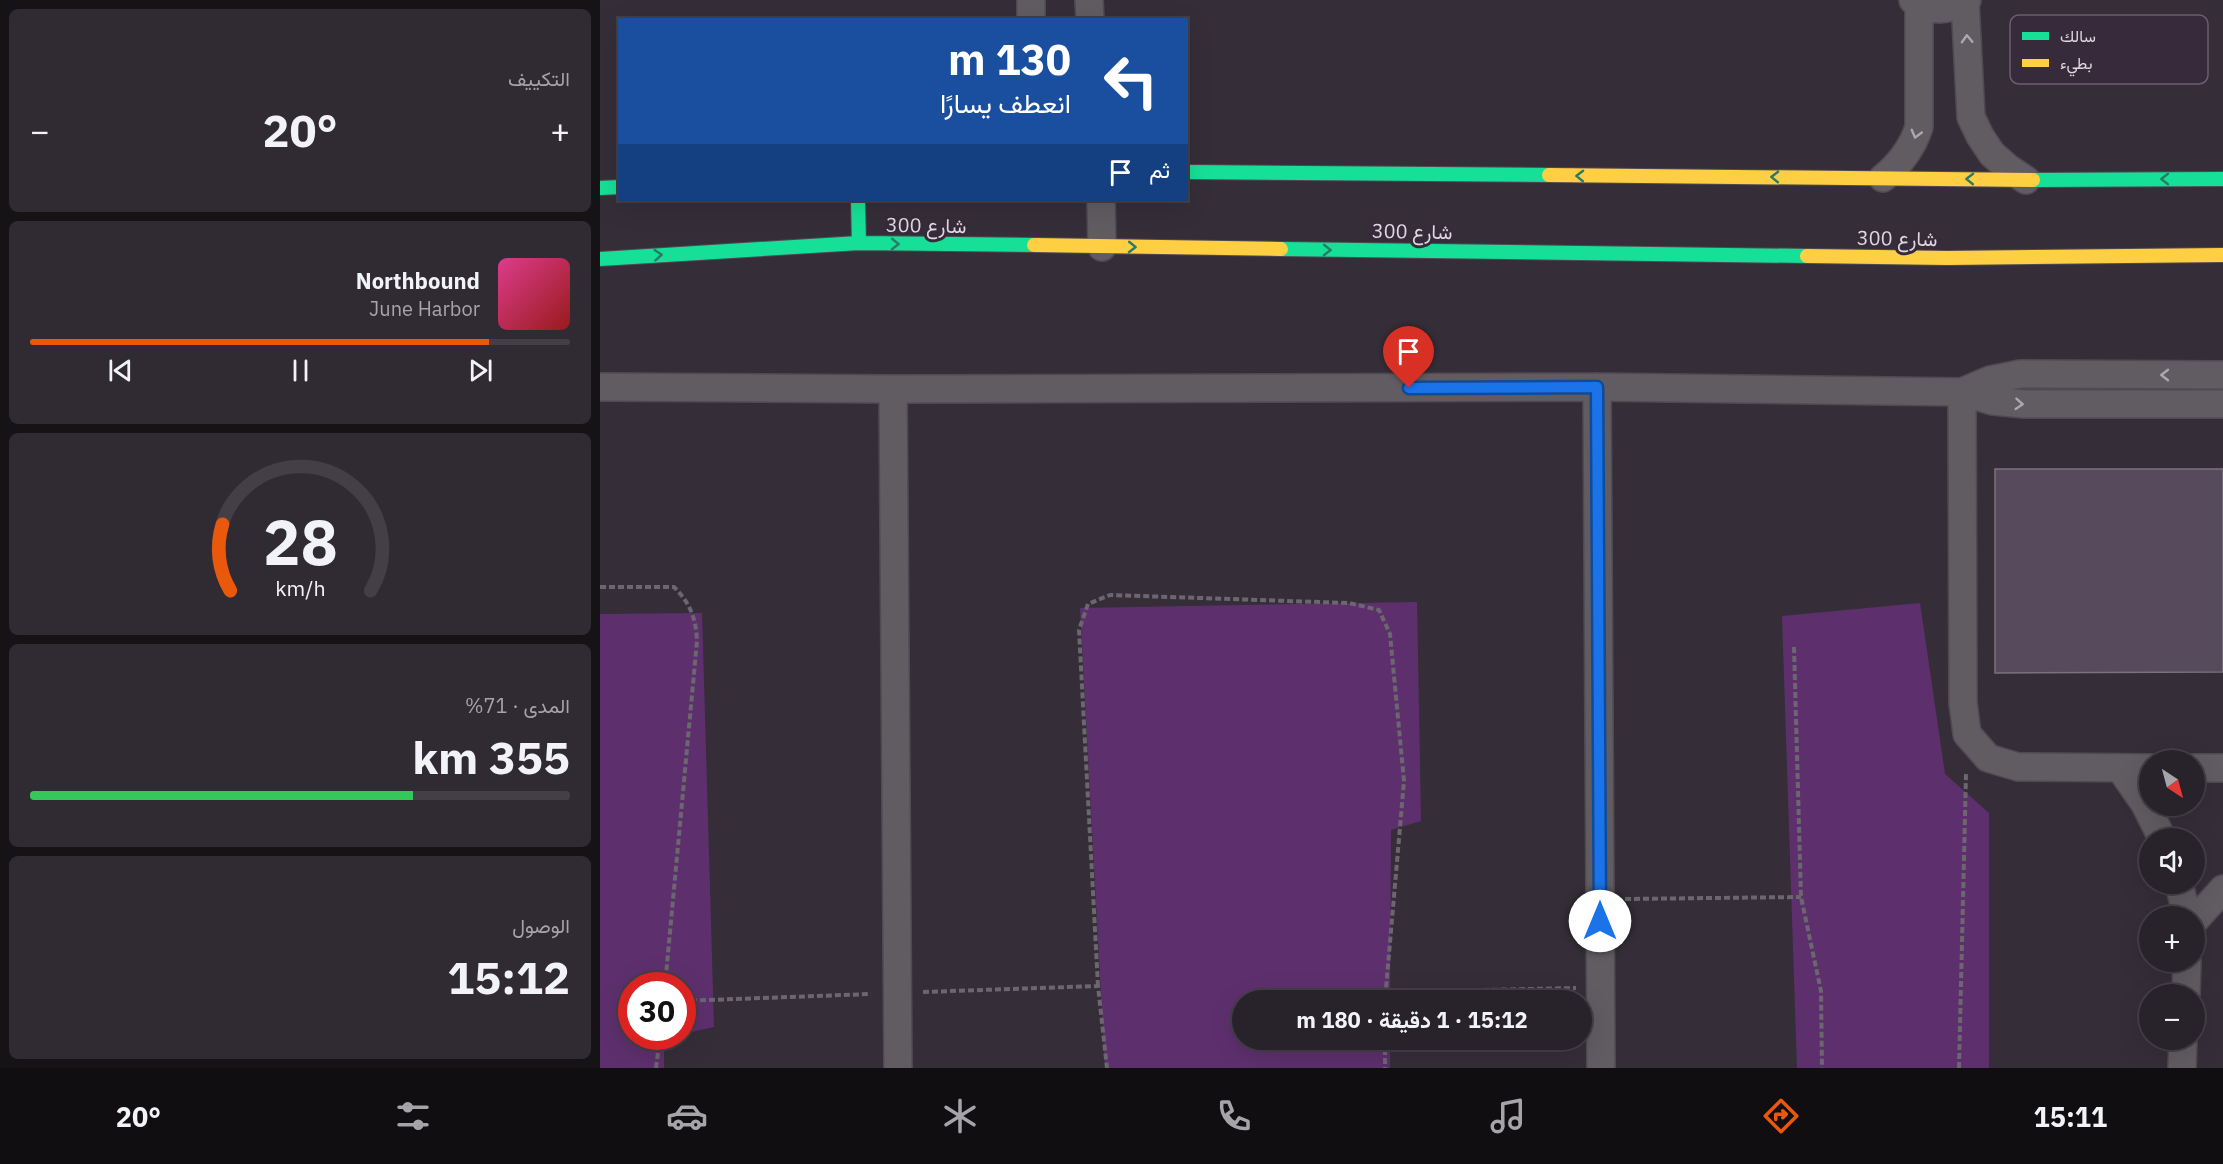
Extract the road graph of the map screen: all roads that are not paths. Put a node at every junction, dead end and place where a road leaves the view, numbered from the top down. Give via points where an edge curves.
1 (1031, 0) edge
2 (1089, 0) edge
3 (1966, 1) edge
4 (1916, 2) edge
5 (1031, 18) edge
6 (1090, 18) edge
7 (1188, 172) edge
8 (1882, 178) junction
9 (2223, 179) edge
10 (2026, 180) junction
11 (618, 187) edge
12 (600, 188) edge
13 (858, 201) edge
14 (1101, 201) edge
15 (859, 243) junction
16 (1102, 247) junction
17 (2223, 255) edge
18 (600, 259) edge
19 (2223, 375) edge
20 (600, 387) edge
21 (1597, 387) junction
22 (893, 389) junction
23 (1962, 392) junction
24 (2223, 404) edge
25 (2120, 768) junction
26 (2139, 768) edge
27 (2205, 768) edge
28 (2223, 768) edge
29 (2157, 828) edge
30 (2223, 889) edge
31 (2205, 909) edge
32 (2183, 1050) edge
33 (898, 1068) edge
34 (1601, 1068) edge
35 (2182, 1068) edge

1 - 5 street
2 - 6 street
3 - 4 street via 1947,9 1928,8
10 -> 3 street via 1992,154 1971,117
4 -> 8 street via 1918,127 1914,144 1905,157
8 -> 7 street
10 -> 8 street
9 -> 10 street
11 - 12 street
13 - 15 street
14 - 16 street
15 -> 16 street, شارع 300
18 -> 15 street, شارع 300
16 -> 17 street, شارع 300 via 1947,258
19 -> 23 street via 2020,374 1990,380
20 - 22 street
21 - 22 street
21 - 23 street
21 - 34 street
22 - 33 street
23 -> 24 street via 2024,404
23 - 25 street via 1962,703 1967,734 1988,758 2018,767
25 - 26 street
25 - 29 street
27 - 28 street
30 - 31 street
32 - 35 street

